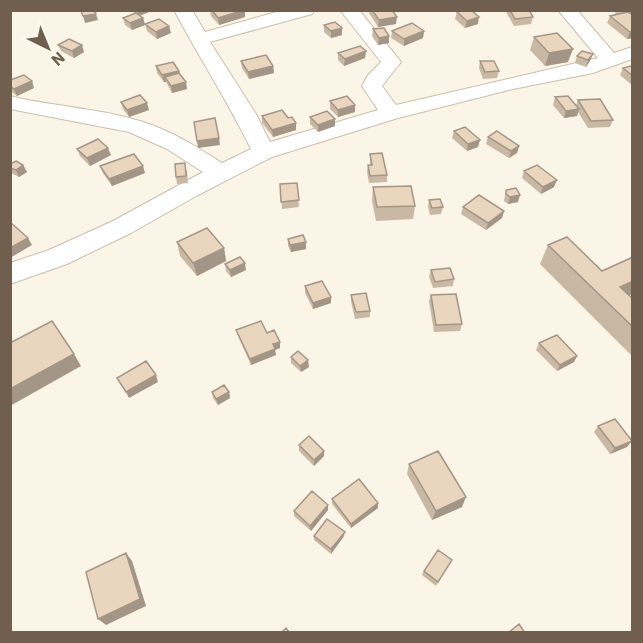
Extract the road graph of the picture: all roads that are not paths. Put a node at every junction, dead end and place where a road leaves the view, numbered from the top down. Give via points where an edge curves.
1 (183, 10) edge
2 (306, 10) edge
3 (350, 10) edge
4 (567, 10) edge
5 (200, 39) junction
6 (633, 53) edge
7 (611, 61) junction
8 (10, 102) edge
9 (391, 113) junction
10 (264, 152) junction
11 (221, 174) junction
12 (10, 274) edge

1 - 5 street
2 - 5 street
3 - 9 street via 391,62 372,86
4 - 7 street
5 - 10 street
6 - 7 street
7 - 9 street
8 - 11 street via 124,124 180,145
9 - 10 street
10 - 11 street
11 - 12 street via 58,257

